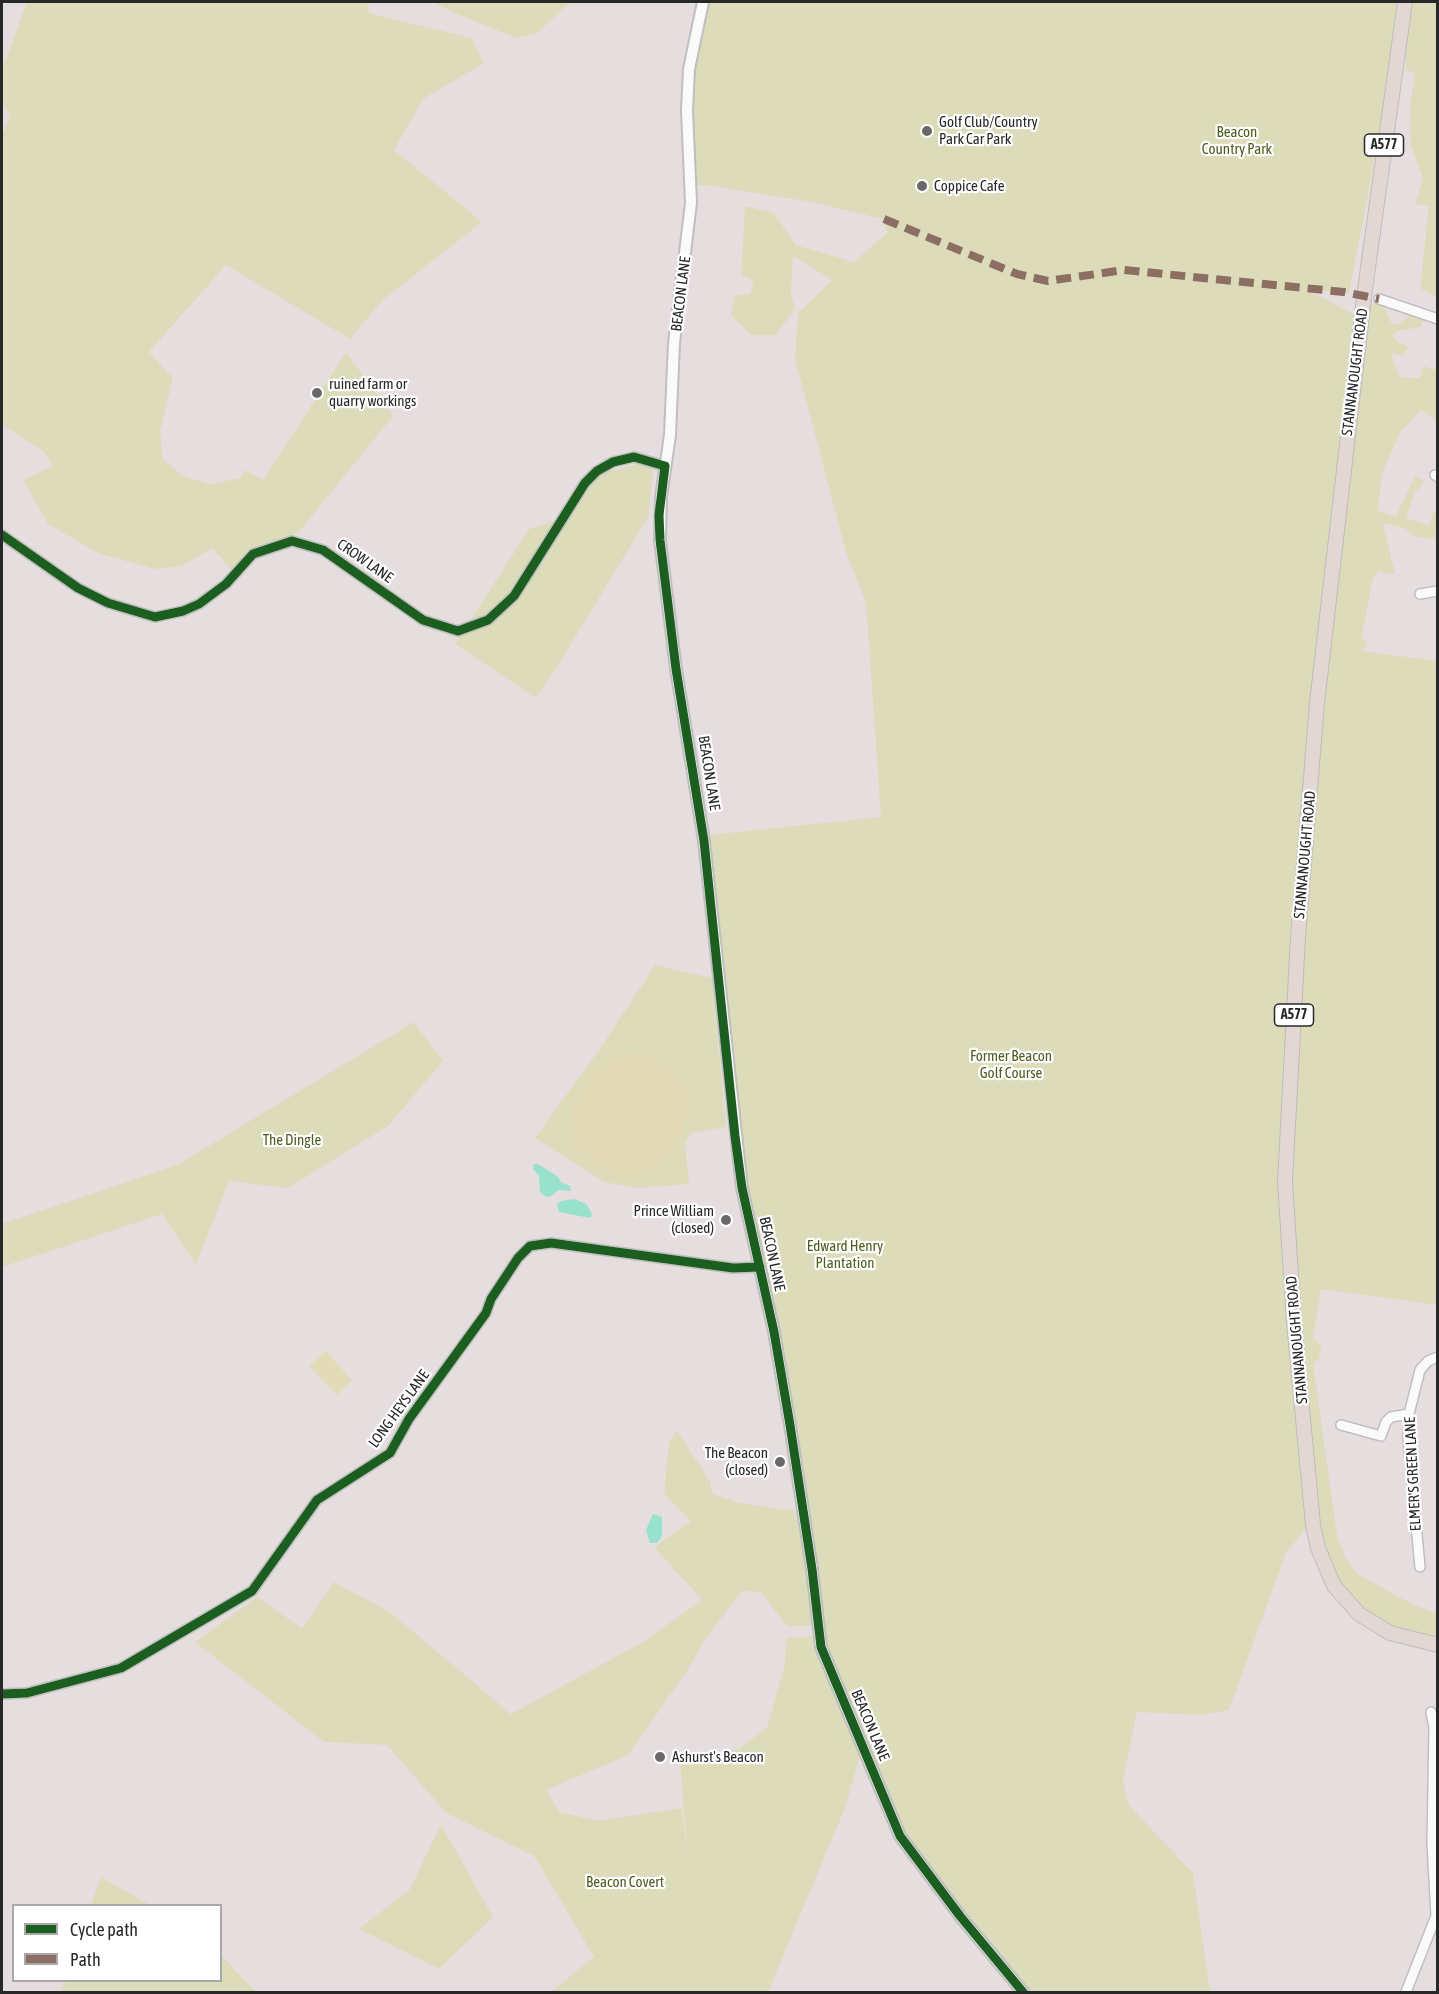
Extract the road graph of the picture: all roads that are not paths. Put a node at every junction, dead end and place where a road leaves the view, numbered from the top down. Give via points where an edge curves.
1 (703, 2) edge
2 (1405, 2) edge
3 (1379, 299) dead end
4 (1437, 319) edge
5 (665, 466) junction
6 (2, 535) edge
7 (1437, 591) edge
8 (1420, 594) dead end
9 (760, 1267) junction
10 (1437, 1357) edge
11 (1409, 1414) junction
12 (1341, 1425) dead end
13 (1420, 1566) dead end
14 (1437, 1645) edge
15 (2, 1694) edge
16 (1431, 1712) dead end
17 (1023, 1992) edge
18 (1406, 1992) edge

1 - 5 street, BEACON LANE via 689,69 691,202 674,343
2 - 14 main road, STANNANOUGHT ROAD / A577 via 1361,318 1317,703 1298,937 1285,1182 1294,1322 1318,1548 1335,1586 1359,1614 1390,1633
3 - 4 street
5 - 6 street, CROW LANE via 627,458 597,471 585,483 514,596 488,620 458,631 423,620 323,550 292,541 253,554 226,584 199,604 155,616 108,603 78,588
5 - 9 street, BEACON LANE via 659,515 662,565 704,841 742,1188
7 - 8 street
9 - 15 street, LONG HEYS LANE via 733,1268 550,1243 530,1245 409,1419 390,1453 317,1500 252,1591 121,1668 27,1693
9 - 17 street, BEACON LANE via 790,1425 821,1647 900,1836
10 - 11 street, ELMER'S GREEN LANE via 1420,1370
11 - 12 street via 1391,1418 1381,1436
11 - 13 street, ELMER'S GREEN LANE
16 - 18 street via 1431,1843 1437,1916

